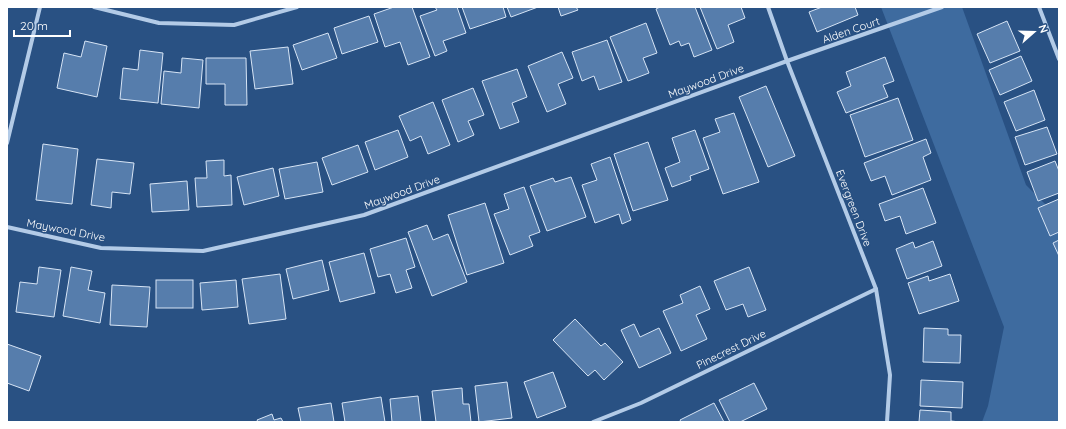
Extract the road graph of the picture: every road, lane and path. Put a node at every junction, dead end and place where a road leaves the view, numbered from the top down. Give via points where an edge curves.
1 (40, 7) edge
2 (94, 7) edge
3 (297, 7) edge
4 (768, 7) edge
5 (942, 7) edge
6 (1039, 7) edge
7 (1059, 59) edge
8 (787, 61) junction
9 (7, 143) edge
10 (7, 227) edge
11 (876, 289) junction
12 (593, 422) edge
13 (887, 422) edge

1 - 9 street
2 - 3 street via 159,23 234,25
4 - 8 street, Evergreen Drive
5 - 8 street, Alden Court
6 - 7 street
8 - 10 street, Maywood Drive via 364,215 203,251 101,248
8 - 11 street, Evergreen Drive
11 - 12 street, Pinecrest Drive via 641,403
11 - 13 street, Evergreen Drive via 890,375

